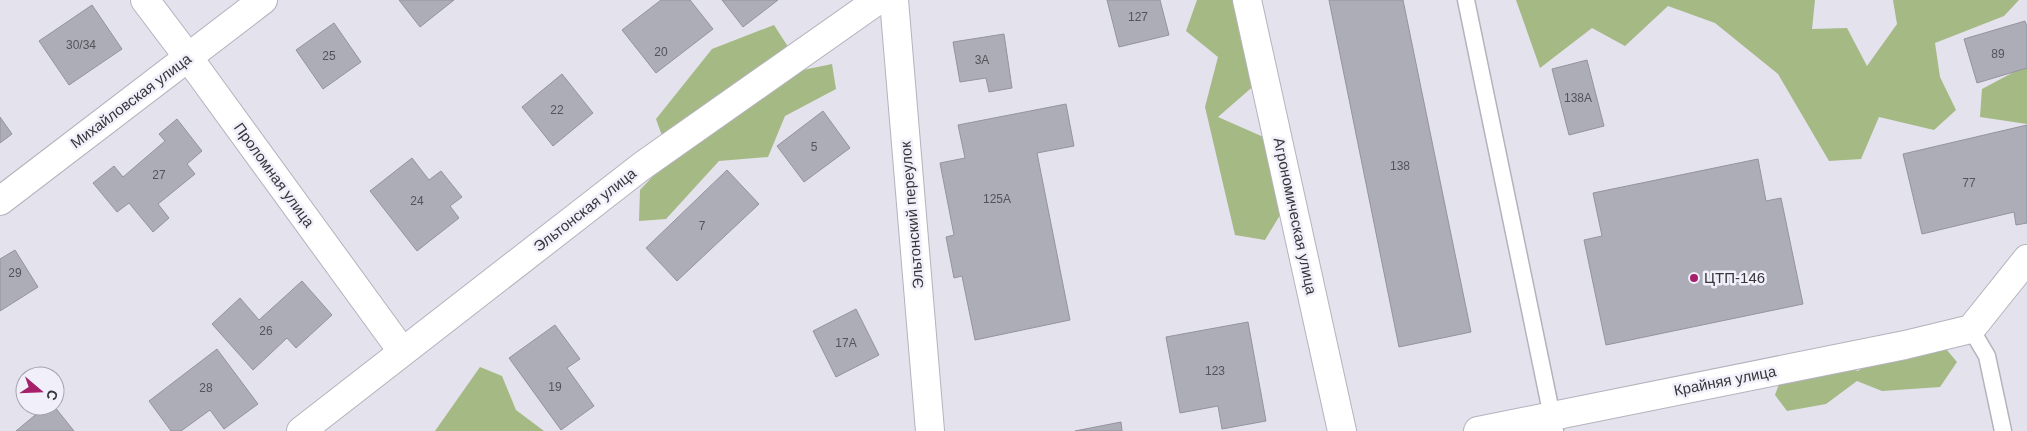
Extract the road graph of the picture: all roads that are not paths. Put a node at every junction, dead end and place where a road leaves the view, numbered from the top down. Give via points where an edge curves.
1 (145, 0) edge
2 (263, 0) edge
3 (878, 0) edge
4 (894, 0) edge
5 (1247, 0) edge
6 (1466, 0) edge
7 (188, 57) junction
8 (0, 202) edge
9 (2027, 259) edge
10 (1971, 329) junction
11 (402, 352) junction
12 (1554, 423) edge
13 (301, 431) edge
14 (930, 431) edge
15 (1342, 431) edge
16 (1478, 431) edge
17 (2003, 431) edge

1 - 7 street, Проломная улица
2 - 7 street, Михайловская улица
3 - 11 street, Эльтонская улица via 642,166
4 - 14 street, Эльтонский переулок
5 - 15 street, Агрономическая улица
6 - 12 lane
7 - 8 street, Михайловская улица
7 - 11 street, Проломная улица
9 - 10 street
10 - 12 street, Крайняя улица
10 - 17 lane via 1987,356
11 - 13 street, Эльтонская улица
12 - 16 street, Крайняя улица

